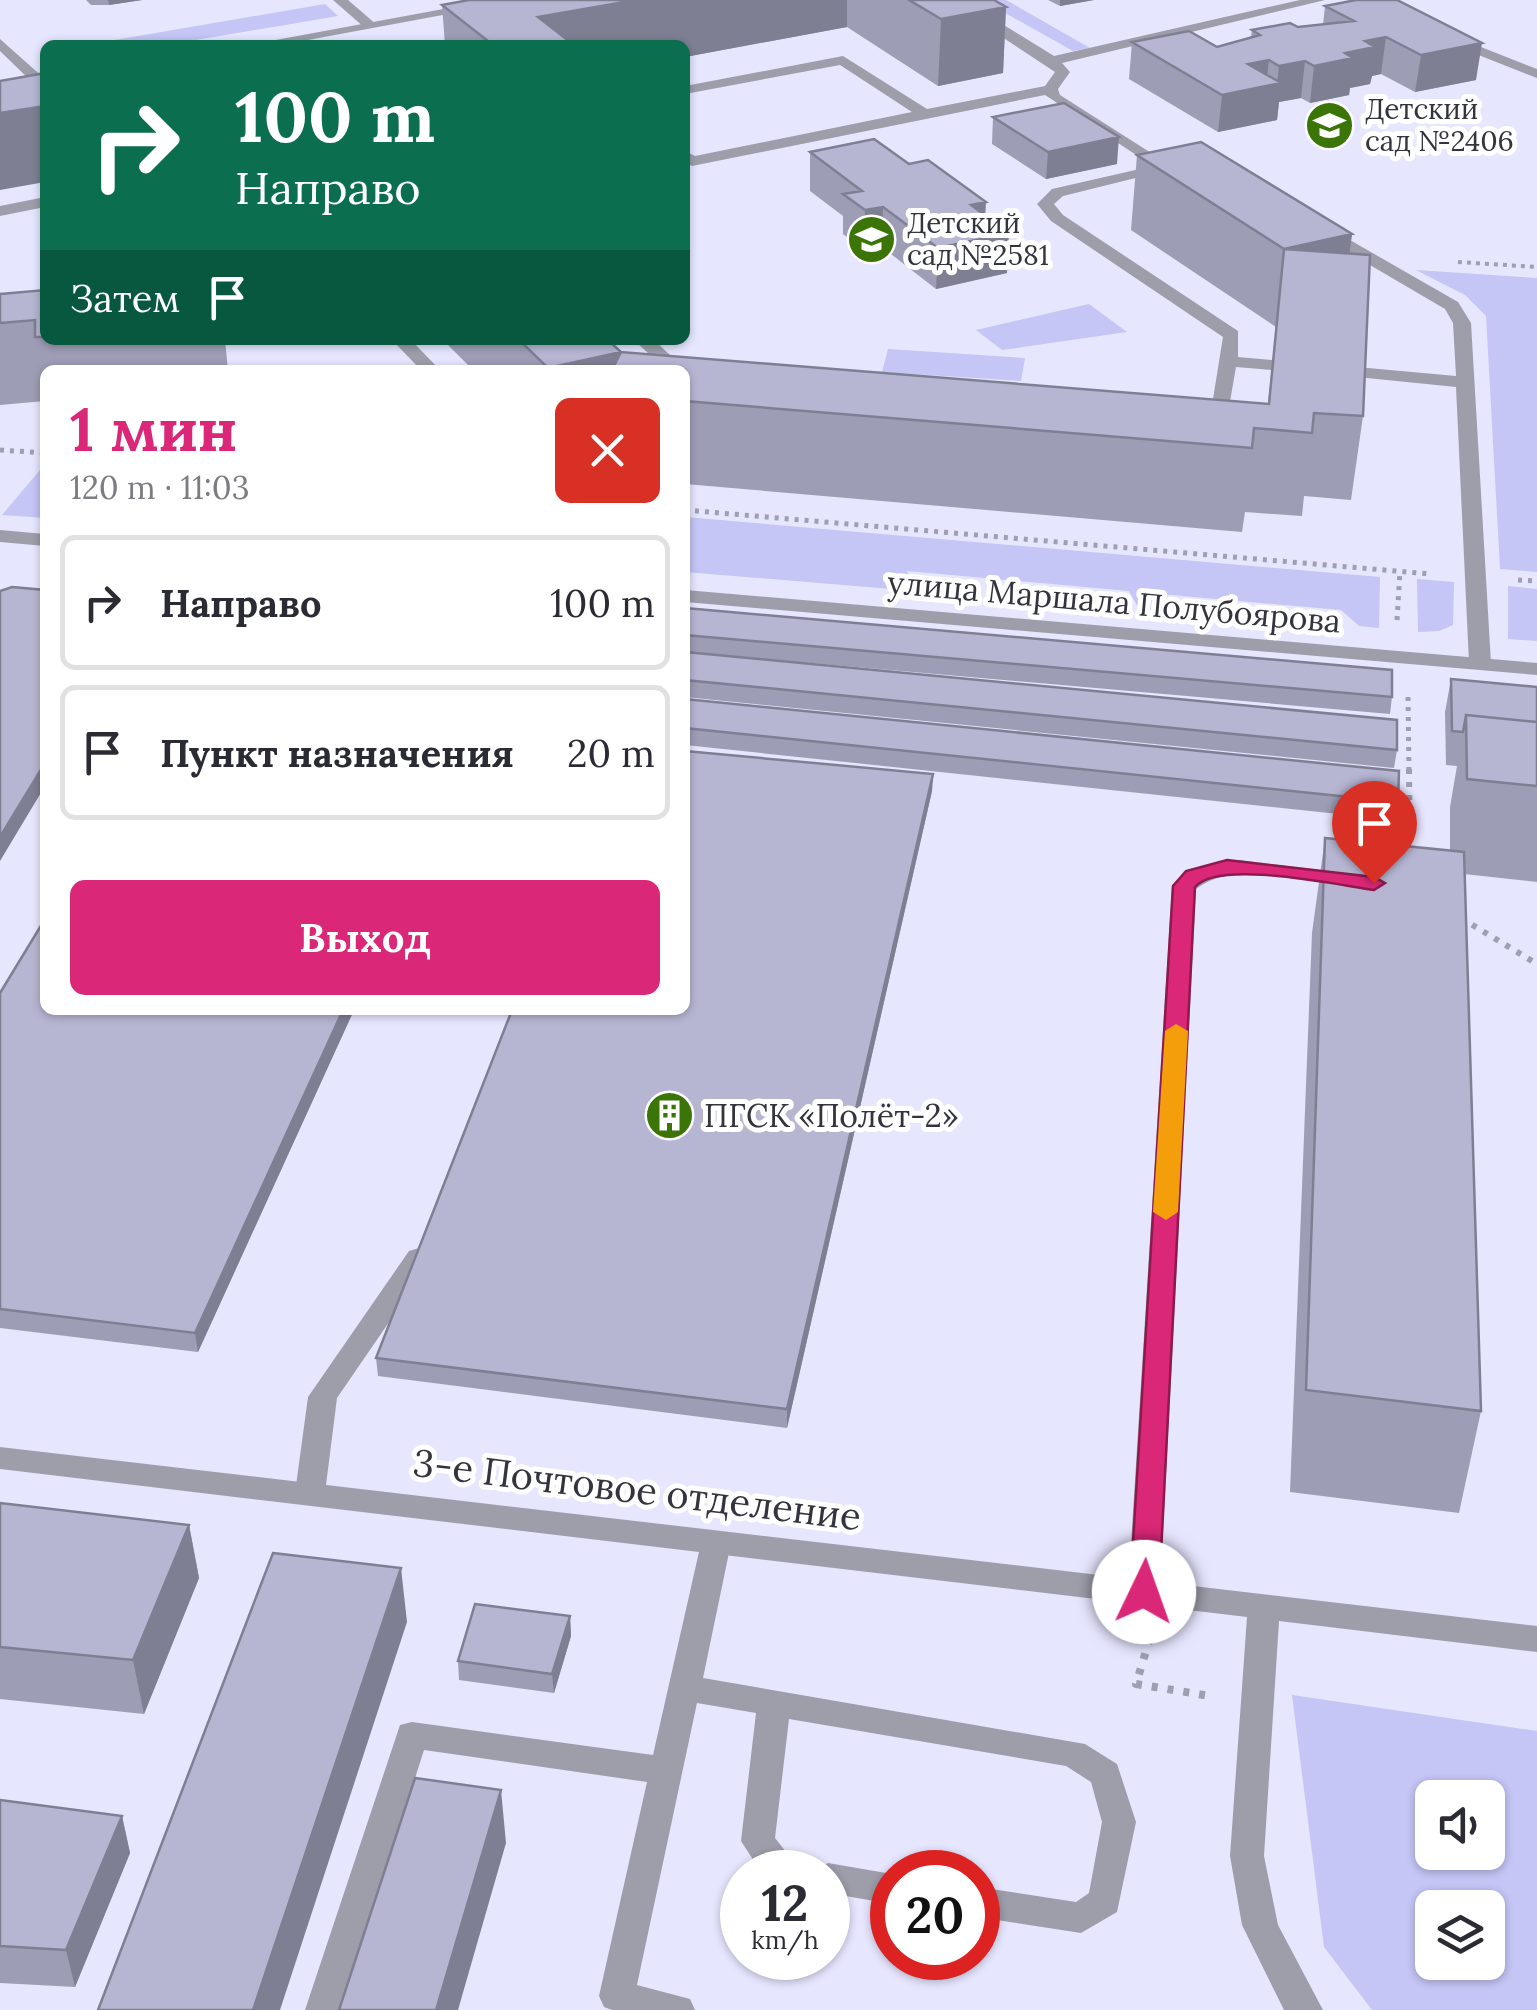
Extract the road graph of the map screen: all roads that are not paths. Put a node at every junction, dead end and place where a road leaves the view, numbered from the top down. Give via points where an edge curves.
1 (340, 0) edge
2 (516, 0) edge
3 (952, 0) edge
4 (1318, 0) edge
5 (370, 26) junction
6 (1426, 29) edge
7 (300, 40) edge
8 (0, 43) edge
9 (1052, 61) junction
10 (1536, 72) edge
11 (36, 83) edge
12 (690, 89) edge
13 (1050, 89) junction
14 (926, 115) junction
15 (690, 160) edge
16 (40, 203) edge
17 (0, 210) edge
18 (1298, 217) edge
19 (406, 345) edge
20 (649, 345) edge
21 (1228, 361) junction
22 (426, 365) edge
23 (671, 365) edge
24 (1272, 365) edge
25 (1357, 372) edge
26 (1466, 382) junction
27 (1188, 416) edge
28 (0, 536) edge
29 (40, 540) edge
30 (690, 596) edge
31 (1480, 663) junction
32 (1537, 669) edge
33 (1410, 887) edge
34 (430, 1228) edge
35 (0, 1458) edge
36 (310, 1493) junction
37 (716, 1543) junction
38 (1144, 1592) junction
39 (1264, 1607) junction
40 (1537, 1640) edge
41 (685, 1688) junction
42 (774, 1703) junction
43 (666, 1771) junction
44 (765, 1850) edge
45 (1000, 1905) edge
46 (615, 2003) edge
47 (323, 2010) edge
48 (677, 2010) edge
49 (1305, 2010) edge

1 - 5 street
2 - 5 street
3 - 9 street
4 - 9 street
5 - 7 street
6 - 10 street
8 - 11 street
9 - 13 street via 1063,72
12 - 14 street via 843,60
13 - 14 street
13 - 21 street via 1136,150 1180,169 1058,192 1045,204 1232,335
14 - 15 street
16 - 17 street
18 - 26 street via 1452,306 1462,323
19 - 22 street
20 - 23 street
21 - 24 street
21 - 27 street via 1221,409
25 - 26 street
26 - 31 street
28 - 29 street
30 - 31 street, улица Маршала Полубоярова
31 - 32 street, улица Маршала Полубоярова
33 - 38 street via 1227,866 1184,886
34 - 36 street via 405,1283 323,1397
35 - 36 street, 3-е Почтовое отделение
36 - 37 street, 3-е Почтовое отделение
37 - 38 street, 3-е Почтовое отделение
37 - 41 street
38 - 39 street, 3-е Почтовое отделение
39 - 40 street, 3-е Почтовое отделение
39 - 49 street via 1247,1856 1260,1925
41 - 42 street
41 - 43 street
42 - 44 street via 758,1841
42 - 45 street via 1073,1754 1105,1774 1119,1822 1104,1902 1081,1918
43 - 46 street
43 - 47 street via 412,1736
46 - 48 street

